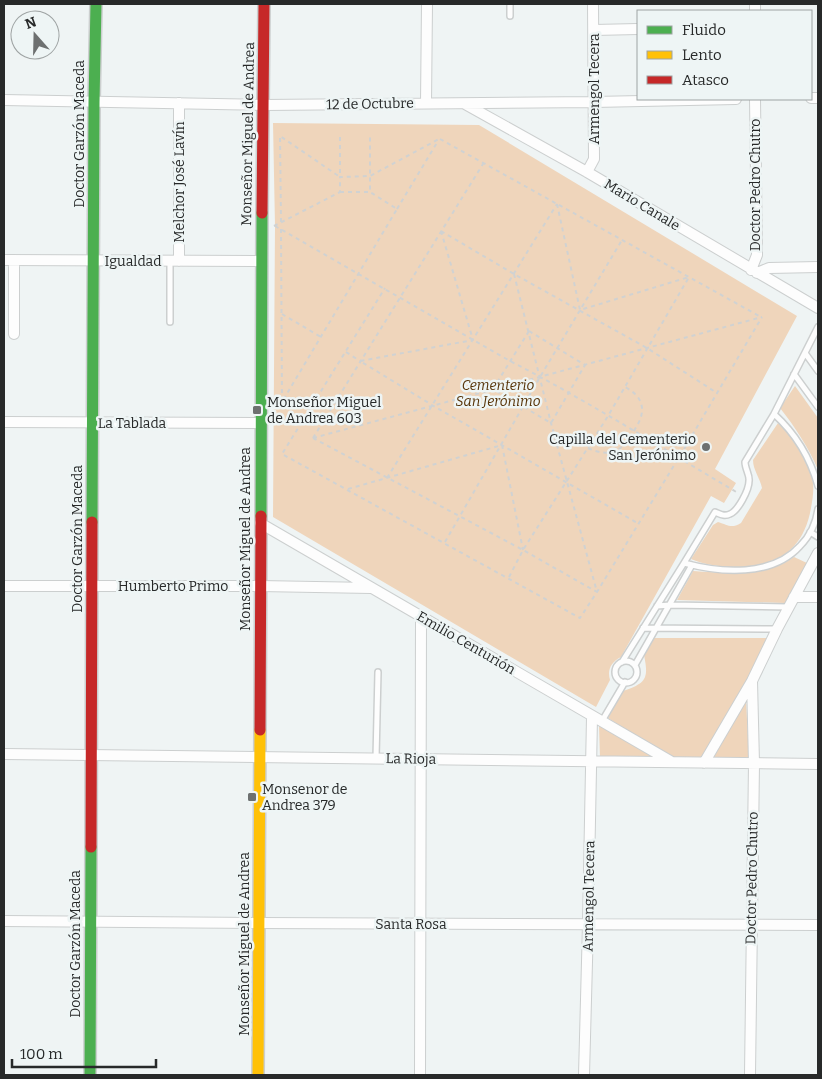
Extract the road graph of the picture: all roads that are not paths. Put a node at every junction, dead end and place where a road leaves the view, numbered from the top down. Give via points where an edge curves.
1 (96, 4) edge
2 (264, 4) edge
3 (427, 4) edge
4 (510, 4) edge
5 (594, 4) edge
6 (510, 16) dead end
7 (637, 29) edge
8 (594, 30) junction
9 (4, 100) edge
10 (689, 100) edge
11 (755, 100) edge
12 (94, 102) junction
13 (594, 102) junction
14 (179, 103) junction
15 (464, 103) junction
16 (426, 104) junction
17 (264, 105) junction
18 (587, 172) junction
19 (9, 260) edge
20 (94, 260) junction
21 (175, 261) junction
22 (262, 261) junction
23 (818, 267) edge
24 (754, 271) junction
25 (818, 308) edge
26 (170, 322) dead end
27 (818, 327) edge
28 (14, 334) dead end
29 (805, 353) junction
30 (818, 371) edge
31 (794, 374) junction
32 (818, 408) edge
33 (774, 414) junction
34 (4, 422) edge
35 (93, 423) junction
36 (261, 423) junction
37 (818, 486) edge
38 (818, 509) edge
39 (260, 523) junction
40 (810, 532) junction
41 (818, 537) edge
42 (818, 553) edge
43 (684, 563) junction
44 (692, 565) junction
45 (4, 586) edge
46 (92, 586) junction
47 (260, 586) junction
48 (372, 588) junction
49 (794, 597) junction
50 (818, 597) edge
51 (670, 605) junction
52 (657, 606) junction
53 (789, 607) junction
54 (421, 617) junction
55 (657, 627) junction
56 (643, 628) junction
57 (776, 630) junction
58 (622, 662) junction
59 (635, 665) junction
60 (378, 672) dead end
61 (752, 681) junction
62 (625, 682) junction
63 (592, 717) junction
64 (602, 721) junction
65 (4, 754) edge
66 (91, 754) junction
67 (260, 758) junction
68 (376, 759) junction
69 (421, 760) junction
70 (591, 762) junction
71 (672, 762) junction
72 (704, 763) junction
73 (754, 763) junction
74 (818, 764) edge
75 (4, 921) edge
76 (90, 922) junction
77 (259, 923) junction
78 (421, 924) junction
79 (588, 924) junction
80 (751, 924) junction
81 (818, 925) edge
82 (90, 1075) edge
83 (258, 1075) edge
84 (420, 1075) edge
85 (584, 1075) edge
86 (750, 1075) edge

1 - 12 main road, Doctor Garzón Maceda
2 - 17 main road, Monseñor Miguel de Andrea
3 - 16 street
4 - 6 lane
5 - 8 street, Armengol Tecera
7 - 8 street
8 - 13 street, Armengol Tecera
9 - 12 street, 12 de Octubre
10 - 13 street, 12 de Octubre
11 - 24 street, Doctor Pedro Chutro via 757,255
12 - 14 street, 12 de Octubre
12 - 20 main road, Doctor Garzón Maceda
13 - 15 street, 12 de Octubre
13 - 18 street, Armengol Tecera via 594,158
14 - 17 street, 12 de Octubre
14 - 21 street, Melchor José Lavín
15 - 16 street, 12 de Octubre
15 - 18 street, Mario Canale
16 - 17 street, 12 de Octubre
17 - 22 main road, Monseñor Miguel de Andrea
18 - 24 street, Mario Canale
19 - 20 street, Igualdad
19 - 28 street
20 - 21 street, Igualdad
20 - 35 main road, Doctor Garzón Maceda
21 - 22 street, Igualdad
21 - 26 lane
22 - 36 main road, Monseñor Miguel de Andrea
23 - 24 street
24 - 25 street, Mario Canale
27 - 29 lane
29 - 30 lane
29 - 31 lane
31 - 32 lane
31 - 33 lane
33 - 37 lane via 802,447
33 - 43 lane via 745,462 750,480 744,496 730,514 725,516 715,512
34 - 35 street, La Tablada
35 - 36 street, La Tablada
35 - 46 main road, Doctor Garzón Maceda
36 - 39 main road, Monseñor Miguel de Andrea
38 - 40 lane
39 - 47 main road, Monseñor Miguel de Andrea
39 - 48 street, Emilio Centurión
40 - 41 lane
40 - 44 lane via 795,552 770,566 732,570
42 - 49 street, Doctor Pedro Chutro
43 - 44 lane
43 - 52 lane
44 - 51 lane
45 - 46 street, Humberto Primo
46 - 47 street, Humberto Primo
46 - 66 main road, Doctor Garzón Maceda
47 - 48 street, Humberto Primo
47 - 67 main road, Monseñor Miguel de Andrea
48 - 54 street, Emilio Centurión
49 - 50 street
49 - 53 street, Doctor Pedro Chutro
51 - 52 lane
51 - 53 lane
51 - 55 lane
52 - 56 lane
53 - 57 street, Doctor Pedro Chutro
54 - 63 street, Emilio Centurión
54 - 69 street
55 - 56 lane
55 - 57 lane
55 - 59 lane
56 - 58 lane
57 - 61 street, Doctor Pedro Chutro
58 - 59 lane via 629,661
58 - 62 lane via 616,674
59 - 62 lane via 636,675 632,681
60 - 68 lane
61 - 72 street, Doctor Pedro Chutro
61 - 73 street, Doctor Pedro Chutro
62 - 64 lane
63 - 64 street, Emilio Centurión
63 - 70 street, Armengol Tecera
64 - 71 street, Emilio Centurión
65 - 66 street, La Rioja
66 - 67 street, La Rioja
66 - 76 main road, Doctor Garzón Maceda
67 - 68 street, La Rioja
67 - 77 main road, Monseñor Miguel de Andrea
68 - 69 street, La Rioja
69 - 70 street, La Rioja
69 - 78 street
70 - 71 street, La Rioja
70 - 79 street, Armengol Tecera
71 - 72 street, La Rioja
72 - 73 street, La Rioja
73 - 74 street, La Rioja
73 - 80 street, Doctor Pedro Chutro
75 - 76 street, Santa Rosa
76 - 77 street, Santa Rosa
76 - 82 main road, Doctor Garzón Maceda
77 - 78 street, Santa Rosa
77 - 83 main road, Monseñor Miguel de Andrea
78 - 79 street, Santa Rosa
78 - 84 street
79 - 80 street, Santa Rosa
79 - 85 street, Armengol Tecera
80 - 81 street, Santa Rosa
80 - 86 street, Doctor Pedro Chutro

